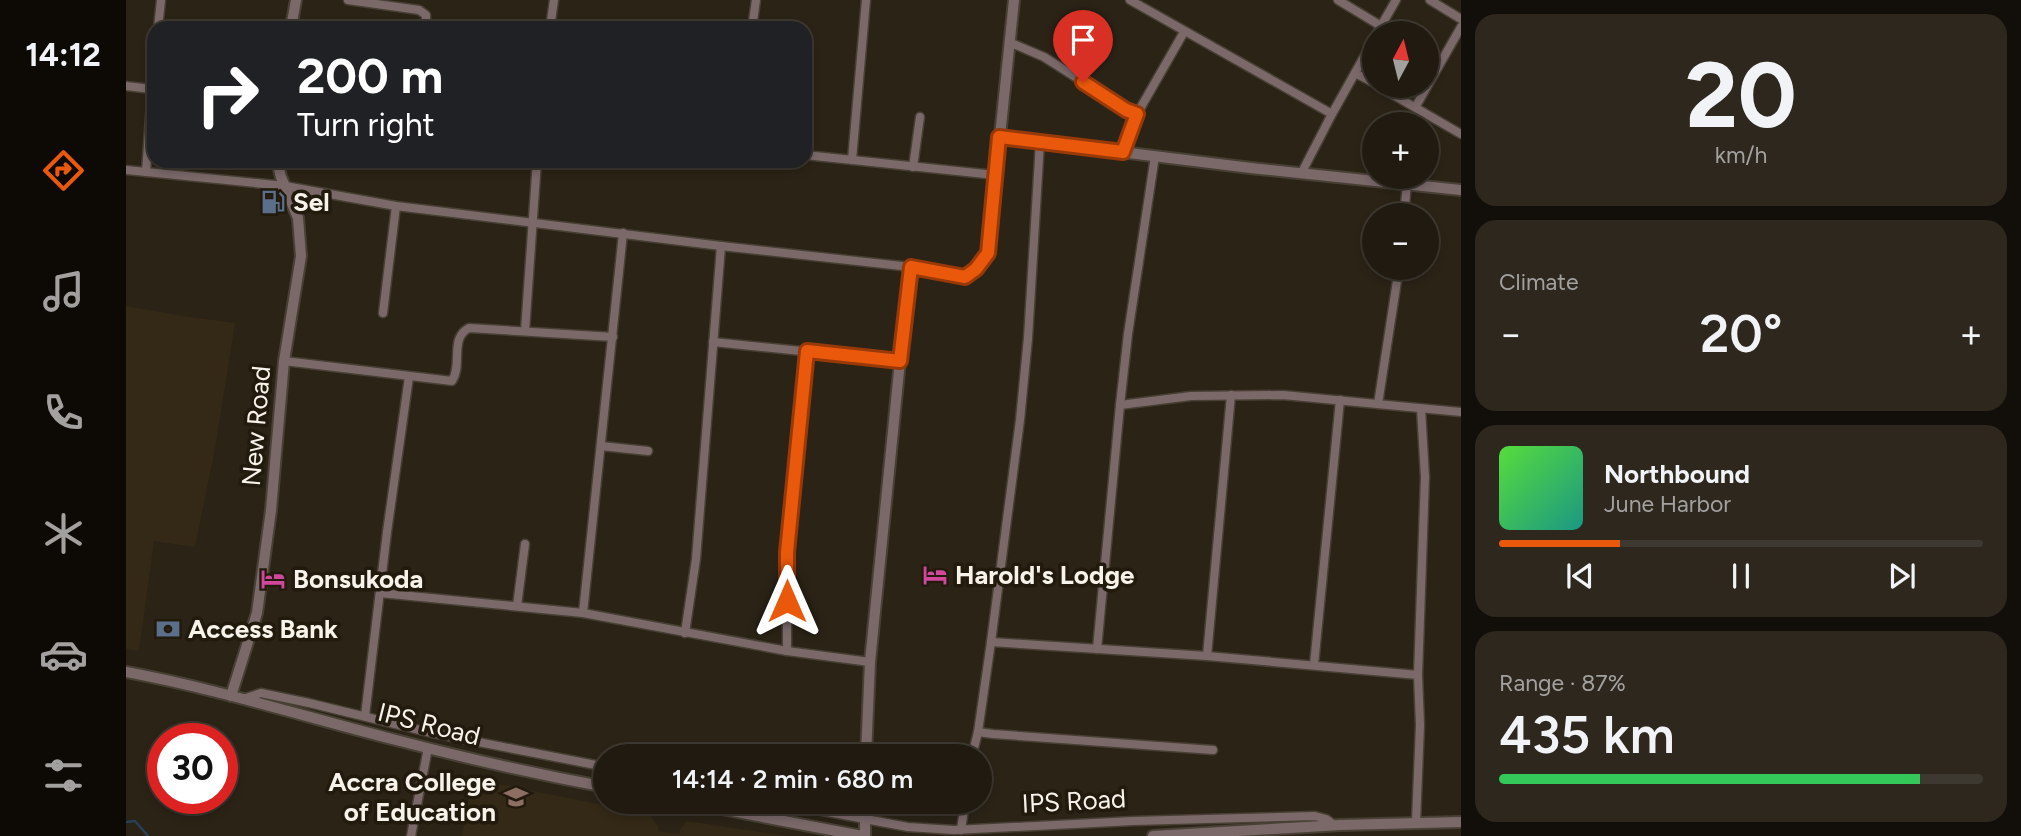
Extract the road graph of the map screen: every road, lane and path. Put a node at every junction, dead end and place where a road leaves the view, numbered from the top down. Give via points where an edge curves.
1 (161, 0) edge
2 (296, 0) edge
3 (348, 0) edge
4 (554, 0) edge
5 (756, 0) edge
6 (866, 0) edge
7 (1014, 0) edge
8 (1130, 0) edge
9 (1338, 0) edge
10 (1396, 0) edge
11 (1430, 0) edge
12 (1441, 3) edge
13 (1461, 19) edge
14 (159, 21) edge
15 (292, 21) edge
16 (426, 21) edge
17 (551, 21) edge
18 (753, 21) edge
19 (1368, 21) edge
20 (1384, 21) edge
21 (1461, 27) edge
22 (1184, 32) junction
23 (1009, 42) junction
24 (1362, 60) edge
25 (1355, 73) junction
26 (1362, 77) edge
27 (126, 86) edge
28 (147, 89) edge
29 (1401, 98) edge
30 (1416, 106) junction
31 (1137, 114) junction
32 (1332, 114) junction
33 (920, 117) dead end
34 (1461, 134) edge
35 (999, 137) junction
36 (1040, 142) junction
37 (1123, 152) junction
38 (147, 155) edge
39 (812, 156) edge
40 (1155, 156) junction
41 (852, 160) junction
42 (913, 167) junction
43 (279, 168) edge
44 (537, 168) edge
45 (126, 170) edge
46 (146, 172) junction
47 (1302, 172) junction
48 (995, 175) junction
49 (1362, 179) edge
50 (285, 186) junction
51 (1439, 188) edge
52 (1461, 190) edge
53 (396, 206) junction
54 (533, 223) junction
55 (623, 233) junction
56 (721, 246) junction
57 (911, 267) junction
58 (1397, 280) edge
59 (383, 313) dead end
60 (526, 331) junction
61 (613, 337) junction
62 (713, 342) junction
63 (807, 351) junction
64 (900, 361) junction
65 (284, 362) junction
66 (409, 377) junction
67 (1231, 395) junction
68 (1340, 400) junction
69 (1378, 404) junction
70 (1120, 405) junction
71 (1422, 409) junction
72 (1461, 412) edge
73 (601, 446) junction
74 (648, 451) dead end
75 (525, 544) dead end
76 (380, 593) junction
77 (517, 606) junction
78 (583, 613) junction
79 (685, 633) junction
80 (991, 642) junction
81 (1097, 649) junction
82 (787, 651) junction
83 (1207, 656) junction
84 (870, 662) junction
85 (1314, 665) junction
86 (126, 672) edge
87 (1418, 675) junction
88 (231, 696) junction
89 (243, 699) junction
90 (365, 716) junction
91 (978, 732) junction
92 (867, 744) edge
93 (975, 744) edge
94 (428, 748) junction
95 (1213, 750) dead end
96 (593, 765) edge
97 (593, 785) edge
98 (748, 814) edge
99 (842, 814) edge
100 (865, 814) edge
101 (963, 814) edge
102 (865, 818) junction
103 (1416, 822) junction
104 (1461, 822) edge
105 (1334, 825) junction
106 (961, 830) junction
107 (1315, 832) edge
108 (411, 836) edge
109 (864, 836) edge
110 (1153, 836) edge

1 - 14 street
2 - 15 street
3 - 16 street via 419,10
4 - 17 street
5 - 18 street
6 - 41 street
7 - 23 street
8 - 22 street
9 - 19 street
10 - 20 street
11 - 12 street
12 - 13 street
21 - 30 street
22 - 31 street
22 - 32 street
23 - 31 street via 1044,57
23 - 35 street
24 - 25 street
25 - 26 street
25 - 32 street
27 - 28 street
29 - 30 street
30 - 34 street
31 - 37 street
32 - 47 street
33 - 42 street
35 - 36 street
35 - 48 street
36 - 37 street
36 - 80 street via 1020,420
37 - 40 street
38 - 46 street
39 - 41 street
40 - 47 street
40 - 70 street
41 - 42 street
42 - 48 street
43 - 50 street, New Road
44 - 54 street
45 - 46 street
46 - 50 street
47 - 49 street
48 - 57 street via 988,253 976,269 965,277
50 - 53 street
50 - 65 street, New Road via 298,218 301,256
51 - 52 street
53 - 54 street
53 - 59 street
54 - 55 street
54 - 60 street
55 - 56 street
55 - 61 street
56 - 57 street
56 - 62 street
57 - 64 street
58 - 69 street
60 - 61 street
60 - 66 street via 469,328 459,337 452,381
61 - 73 street
62 - 63 street
62 - 79 street via 696,559
63 - 64 street
63 - 82 street via 787,552
64 - 84 street
65 - 66 street
65 - 88 street, New Road via 257,613
66 - 76 street
67 - 68 street
67 - 70 street
67 - 83 street
68 - 69 street
68 - 85 street
69 - 71 street
70 - 81 street
71 - 72 street
71 - 87 street via 1425,477
73 - 74 street
73 - 78 street
75 - 77 street
76 - 77 street
76 - 90 street
77 - 78 street
78 - 79 street
79 - 82 street
80 - 81 street
80 - 91 street
81 - 83 street
82 - 84 street
83 - 85 street
84 - 92 street
85 - 87 street
86 - 88 street, IPS Road
87 - 103 street
88 - 89 street, IPS Road
89 - 90 street, IPS Road via 261,694
89 - 94 street, IPS Road
90 - 96 street, IPS Road
91 - 93 street
91 - 95 street
94 - 97 street, IPS Road
94 - 108 street
98 - 109 street
99 - 102 street, IPS Road
100 - 102 street
101 - 106 street
102 - 106 street, IPS Road via 908,827
102 - 109 street
103 - 104 street, IPS Road
103 - 105 street, IPS Road
105 - 106 street, IPS Road via 1315,816
105 - 107 street, IPS Road
107 - 110 street, IPS Road

